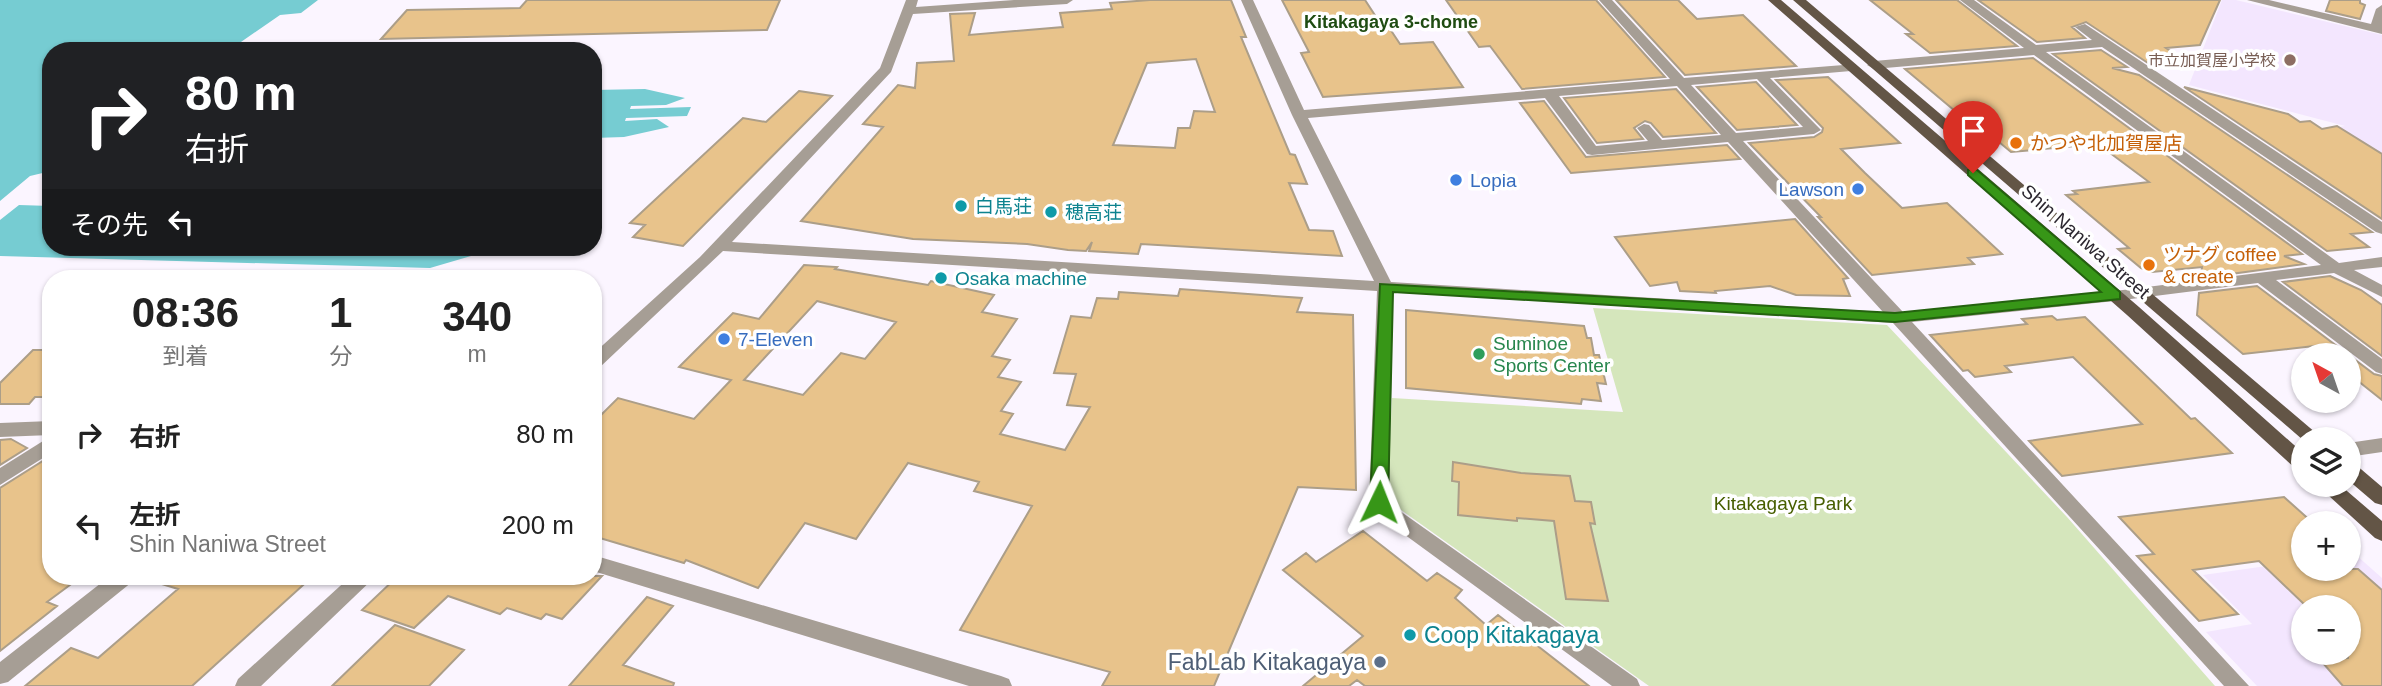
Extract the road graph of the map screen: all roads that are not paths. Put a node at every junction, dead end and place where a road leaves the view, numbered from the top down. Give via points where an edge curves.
1 (1067, 0) edge
2 (1247, 0) edge
3 (1605, 0) edge
4 (1774, 0) edge
5 (1799, 0) edge
6 (1966, 0) edge
7 (2252, 0) edge
8 (910, 6) edge
9 (2382, 9) edge
10 (2081, 27) dead end
11 (2379, 29) edge
12 (2105, 43) junction
13 (2035, 50) junction
14 (1874, 65) junction
15 (1851, 67) junction
16 (1760, 75) junction
17 (1680, 82) junction
18 (1549, 93) junction
19 (1299, 115) junction
20 (1644, 128) dead end
21 (1731, 138) junction
22 (1658, 145) junction
23 (2382, 229) edge
24 (719, 246) junction
25 (2382, 262) edge
26 (2334, 267) junction
27 (2260, 277) junction
28 (1385, 287) junction
29 (2142, 292) junction
30 (2382, 292) edge
31 (2115, 296) junction
32 (1895, 317) junction
33 (602, 355) edge
34 (2382, 368) edge
35 (2300, 427) edge
36 (42, 428) edge
37 (0, 430) edge
38 (2382, 445) edge
39 (2361, 448) edge
40 (42, 449) edge
41 (2291, 453) edge
42 (0, 478) edge
43 (2361, 480) edge
44 (2341, 497) edge
45 (2382, 498) edge
46 (2382, 533) edge
47 (602, 566) edge
48 (113, 585) edge
49 (355, 585) edge
50 (0, 675) edge
51 (246, 686) edge
52 (1000, 686) edge
53 (1629, 686) edge
54 (2238, 686) edge

1 - 8 street
2 - 19 street
3 - 17 street
4 - 15 main road, Shin Naniwa Street
5 - 14 main road, Shin Naniwa Street
6 - 13 street
7 - 11 street
8 - 24 street via 886,69
9 - 11 street
10 - 12 street
12 - 13 street
12 - 23 street
13 - 14 street
13 - 26 street
14 - 29 main road, Shin Naniwa Street
15 - 16 street
15 - 31 main road, Shin Naniwa Street
16 - 17 street
16 - 21 street via 1814,130
17 - 18 street
17 - 21 street
18 - 19 street
18 - 22 street via 1592,151
19 - 28 street
20 - 22 street
21 - 22 street
21 - 32 street
24 - 28 street
24 - 33 street
25 - 26 street
26 - 27 street
26 - 30 street
27 - 29 street
27 - 34 street
28 - 32 street
28 - 53 street via 1379,502
29 - 31 street
29 - 35 main road, Shin Naniwa Street
31 - 32 street
31 - 41 main road, Shin Naniwa Street
32 - 54 street
36 - 37 street
38 - 39 street
40 - 42 street
43 - 45 main road
44 - 46 main road
47 - 52 street
48 - 50 street
49 - 51 street

